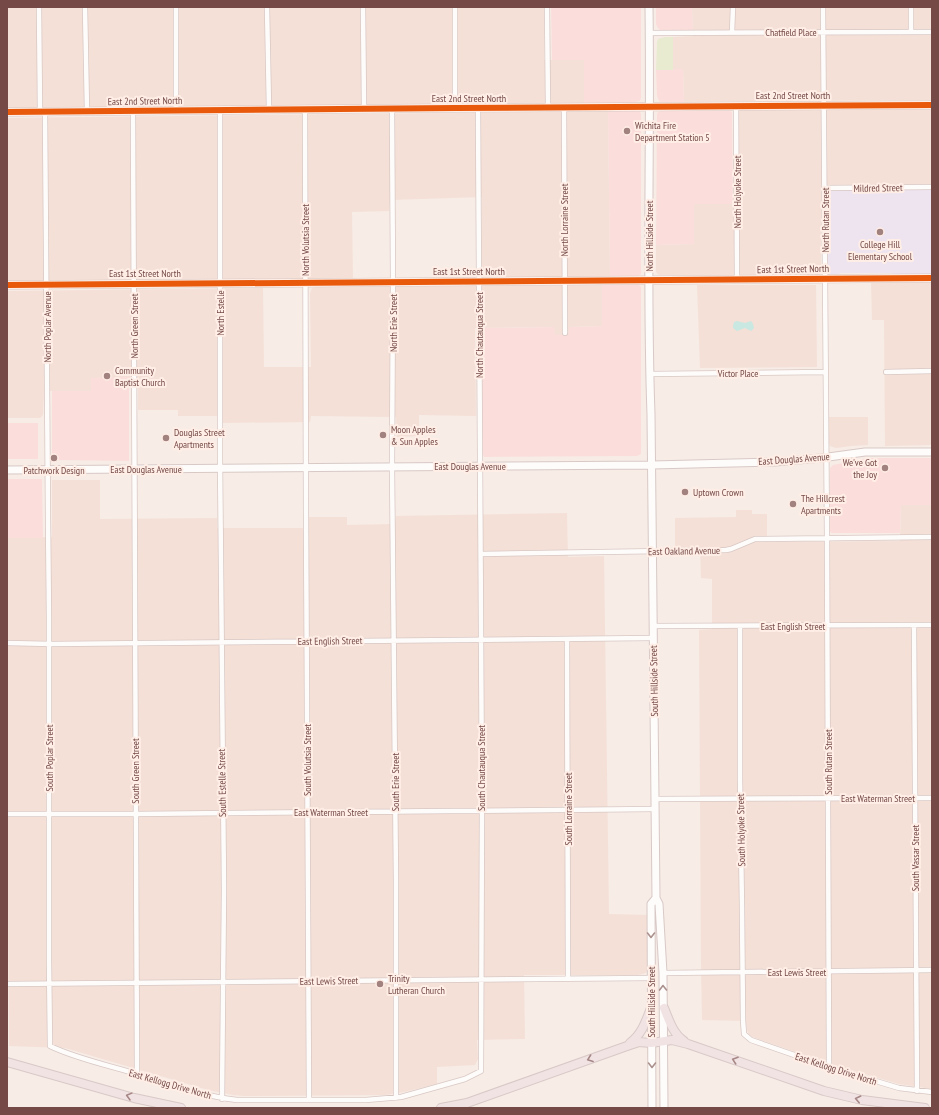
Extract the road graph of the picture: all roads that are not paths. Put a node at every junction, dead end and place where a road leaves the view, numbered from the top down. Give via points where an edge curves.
1 (39, 7) edge
2 (85, 7) edge
3 (176, 7) edge
4 (267, 7) edge
5 (363, 7) edge
6 (454, 7) edge
7 (547, 7) edge
8 (649, 7) edge
9 (732, 7) edge
10 (823, 7) edge
11 (911, 7) edge
12 (732, 32) junction
13 (823, 32) junction
14 (911, 32) junction
15 (932, 32) edge
16 (649, 33) junction
17 (736, 105) junction
18 (824, 105) junction
19 (932, 105) edge
20 (650, 106) junction
21 (548, 107) junction
22 (564, 107) junction
23 (364, 108) junction
24 (392, 108) junction
25 (456, 108) junction
26 (478, 108) junction
27 (269, 109) junction
28 (305, 109) junction
29 (176, 110) junction
30 (220, 110) junction
31 (87, 111) junction
32 (133, 111) junction
33 (7, 112) edge
34 (43, 112) junction
35 (932, 187) edge
36 (824, 188) junction
37 (825, 278) junction
38 (932, 278) edge
39 (737, 279) junction
40 (649, 280) junction
41 (479, 281) junction
42 (565, 281) junction
43 (306, 282) junction
44 (393, 282) junction
45 (134, 283) junction
46 (220, 283) junction
47 (46, 284) junction
48 (7, 285) edge
49 (565, 333) dead end
50 (932, 371) edge
51 (825, 372) junction
52 (886, 372) dead end
53 (650, 374) junction
54 (932, 452) edge
55 (826, 457) junction
56 (652, 465) junction
57 (392, 466) junction
58 (480, 466) junction
59 (306, 467) junction
60 (220, 468) junction
61 (47, 469) junction
62 (134, 469) junction
63 (7, 470) edge
64 (932, 537) edge
65 (827, 539) junction
66 (652, 552) junction
67 (481, 554) junction
68 (653, 626) junction
69 (740, 626) junction
70 (827, 626) junction
71 (914, 626) junction
72 (932, 626) edge
73 (653, 638) junction
74 (567, 639) junction
75 (394, 640) junction
76 (481, 640) junction
77 (307, 641) junction
78 (221, 642) junction
79 (7, 643) edge
80 (134, 643) junction
81 (49, 644) junction
82 (828, 798) junction
83 (915, 798) junction
84 (932, 798) edge
85 (655, 799) junction
86 (740, 799) junction
87 (656, 809) junction
88 (568, 810) junction
89 (482, 811) junction
90 (308, 812) junction
91 (395, 812) junction
92 (223, 813) junction
93 (7, 814) edge
94 (49, 814) junction
95 (136, 814) junction
96 (656, 898) junction
97 (916, 970) junction
98 (932, 970) edge
99 (742, 972) junction
100 (828, 972) junction
101 (663, 973) junction
102 (651, 978) junction
103 (568, 979) junction
104 (396, 980) junction
105 (481, 980) junction
106 (308, 981) junction
107 (223, 982) junction
108 (137, 983) junction
109 (7, 984) edge
110 (49, 984) junction
111 (651, 1008) junction
112 (664, 1008) junction
113 (744, 1034) joint
114 (664, 1041) junction
115 (651, 1043) junction
116 (688, 1044) junction
117 (50, 1046) joint
118 (627, 1046) junction
119 (7, 1062) edge
120 (829, 1067) junction
121 (481, 1071) joint
122 (137, 1074) junction
123 (917, 1091) junction
124 (932, 1092) edge
125 (396, 1098) junction
126 (222, 1099) junction
127 (309, 1100) junction
128 (181, 1108) edge
129 (441, 1108) edge
130 (652, 1108) edge
131 (664, 1108) edge
132 (925, 1108) edge

1 - 34 street, North Poplar Avenue
2 - 31 street
3 - 29 street
4 - 27 street
5 - 23 street
6 - 25 street
7 - 21 street
8 - 16 main road, North Hillside Street
9 - 12 street
10 - 13 street, North Rutan Street
11 - 14 street
12 - 13 street, Chatfield Place
12 - 16 street, Chatfield Place
13 - 14 street, Chatfield Place
13 - 18 street, North Rutan Street
14 - 15 street, Chatfield Place
16 - 20 main road, North Hillside Street
17 - 18 main road, East 2nd Street North
17 - 20 main road, East 2nd Street North
17 - 39 street, North Holyoke Street
18 - 19 main road, East 2nd Street North
18 - 36 street, North Rutan Street
20 - 22 main road, East 2nd Street North
20 - 40 main road, North Hillside Street
21 - 22 main road, East 2nd Street North
21 - 26 main road, East 2nd Street North
22 - 42 street, North Lorraine Street
23 - 24 main road, East 2nd Street North
23 - 28 main road, East 2nd Street North
24 - 25 main road, East 2nd Street North
24 - 44 street, North Erie Street
25 - 26 main road, East 2nd Street North
26 - 41 street, North Chautauqua Street
27 - 28 main road, East 2nd Street North
27 - 30 main road, East 2nd Street North
28 - 43 street, North Volutsia Street
29 - 30 main road, East 2nd Street North
29 - 32 main road, East 2nd Street North
30 - 46 street, North Estelle
31 - 32 main road, East 2nd Street North
31 - 34 main road, East 2nd Street North
32 - 45 street, North Green Street
33 - 34 main road, East 2nd Street North
34 - 47 street, North Poplar Avenue
35 - 36 street, Mildred Street
36 - 37 street, North Rutan Street
37 - 38 main road, East 1st Street North
37 - 39 main road, East 1st Street North
37 - 51 street, North Rutan Street
39 - 40 main road, East 1st Street North
40 - 42 main road, East 1st Street North
40 - 53 main road, North Hillside Street
41 - 42 main road, East 1st Street North
41 - 44 main road, East 1st Street North
41 - 58 street, North Chautauqua Street
42 - 49 street, North Lorraine Street
43 - 44 main road, East 1st Street North
43 - 46 main road, East 1st Street North
43 - 59 street, North Volutsia Street
44 - 57 street, North Erie Street
45 - 46 main road, East 1st Street North
45 - 47 main road, East 1st Street North
45 - 62 street, North Green Street
46 - 60 street, North Estelle
47 - 48 main road, East 1st Street North
47 - 61 street, North Poplar Avenue
50 - 52 street
51 - 53 street, Victor Place
51 - 55 street, North Rutan Street
53 - 56 main road, North Hillside Street
54 - 55 main road, East Douglas Avenue via 865,452
55 - 56 main road, East Douglas Avenue via 775,462
55 - 65 street, South Rutan Street
56 - 58 main road, East Douglas Avenue
56 - 66 main road, South Hillside Street
57 - 58 main road, East Douglas Avenue
57 - 59 main road, East Douglas Avenue
57 - 75 street, South Erie Street
58 - 67 street, South Chautauqua Street
59 - 60 main road, East Douglas Avenue
59 - 77 street, South Volutsia Street
60 - 62 main road, East Douglas Avenue
60 - 78 street, South Estelle Street
61 - 62 main road, East Douglas Avenue
61 - 63 main road, East Douglas Avenue
61 - 81 street, South Poplar Street
62 - 80 street, South Green Street
64 - 65 street, East Oakland Avenue
65 - 66 street, East Oakland Avenue via 755,539 726,550
65 - 70 street, South Rutan Street
66 - 67 street, East Oakland Avenue
66 - 68 main road, South Hillside Street
67 - 76 street, South Chautauqua Street
68 - 69 street, East English Street
68 - 73 main road, South Hillside Street
69 - 70 street, East English Street
69 - 86 street, South Holyoke Street
70 - 71 street, East English Street
70 - 82 street, South Rutan Street
71 - 72 street, East English Street
71 - 83 street, South Vassar Street
73 - 74 street, East English Street
73 - 85 main road, South Hillside Street
74 - 76 street, East English Street
74 - 88 street, South Lorraine Street
75 - 76 street, East English Street
75 - 77 street, East English Street
75 - 91 street, South Erie Street
76 - 89 street, South Chautauqua Street
77 - 78 street, East English Street
77 - 90 street, South Volutsia Street
78 - 80 street, East English Street
78 - 92 street, South Estelle Street
79 - 81 street, East English Street
80 - 81 street, East English Street
80 - 95 street, South Green Street
81 - 94 street, South Poplar Street
82 - 83 street, East Waterman Street
82 - 86 street, East Waterman Street
82 - 100 street, South Rutan Street
83 - 84 street, East Waterman Street
83 - 97 street, South Vassar Street
85 - 86 street, East Waterman Street
85 - 87 main road, South Hillside Street
86 - 99 street, South Holyoke Street
87 - 88 street, East Waterman Street
87 - 96 main road, South Hillside Street
88 - 89 street, East Waterman Street
88 - 103 street, South Lorraine Street
89 - 91 street, East Waterman Street
89 - 105 street, South Chautauqua Street
90 - 91 street, East Waterman Street
90 - 92 street, East Waterman Street
90 - 106 street, South Volutsia Street
91 - 104 street, South Erie Street
92 - 95 street, East Waterman Street
92 - 107 street, South Estelle Street
93 - 94 street, East Waterman Street
94 - 95 street, East Waterman Street
94 - 110 street, South Poplar Street
95 - 108 street, South Green Street
96 - 101 main road, South Hillside Street via 659,904
96 -> 102 main road, South Hillside Street via 651,904
97 - 98 street, East Lewis Street
97 - 100 street, East Lewis Street
97 - 123 street, South Vassar Street
99 - 100 street, East Lewis Street
99 - 101 street, East Lewis Street
99 - 113 street, South Holyoke Street
100 - 120 street, South Rutan Street
112 -> 101 main road, South Hillside Street
102 - 103 street, East Lewis Street
102 - 111 main road, South Hillside Street
103 - 105 street, East Lewis Street
104 - 105 street, East Lewis Street
104 - 106 street, East Lewis Street
104 - 125 street, South Erie Street
105 - 121 street, South Chautauqua Street
106 - 107 street, East Lewis Street
106 - 127 street, South Volutsia Street
107 - 108 street, East Lewis Street
107 - 126 street, South Estelle Street
108 - 110 street, East Lewis Street
108 - 122 street, South Green Street
109 - 110 street, East Lewis Street
110 - 117 street, South Poplar Street
111 - 115 main road, South Hillside Street
111 - 118 highway via 642,1030
112 - 114 main road, South Hillside Street
112 - 116 highway via 679,1038
113 - 120 street, East Kellogg Drive North via 751,1040
114 - 115 highway
114 - 116 highway
114 - 131 main road, South Hillside Street
115 - 118 highway via 639,1042
115 -> 130 main road, South Hillside Street
132 -> 116 highway via 862,1100 824,1091
117 - 122 street, East Kellogg Drive North via 64,1053
118 -> 129 highway via 467,1102
128 -> 119 highway via 134,1098
120 - 123 street, East Kellogg Drive North
121 - 125 street, East Kellogg Drive North via 465,1079
122 - 126 street, East Kellogg Drive North
123 - 124 street, East Kellogg Drive North
125 - 127 street, East Kellogg Drive North
126 - 127 street, East Kellogg Drive North

